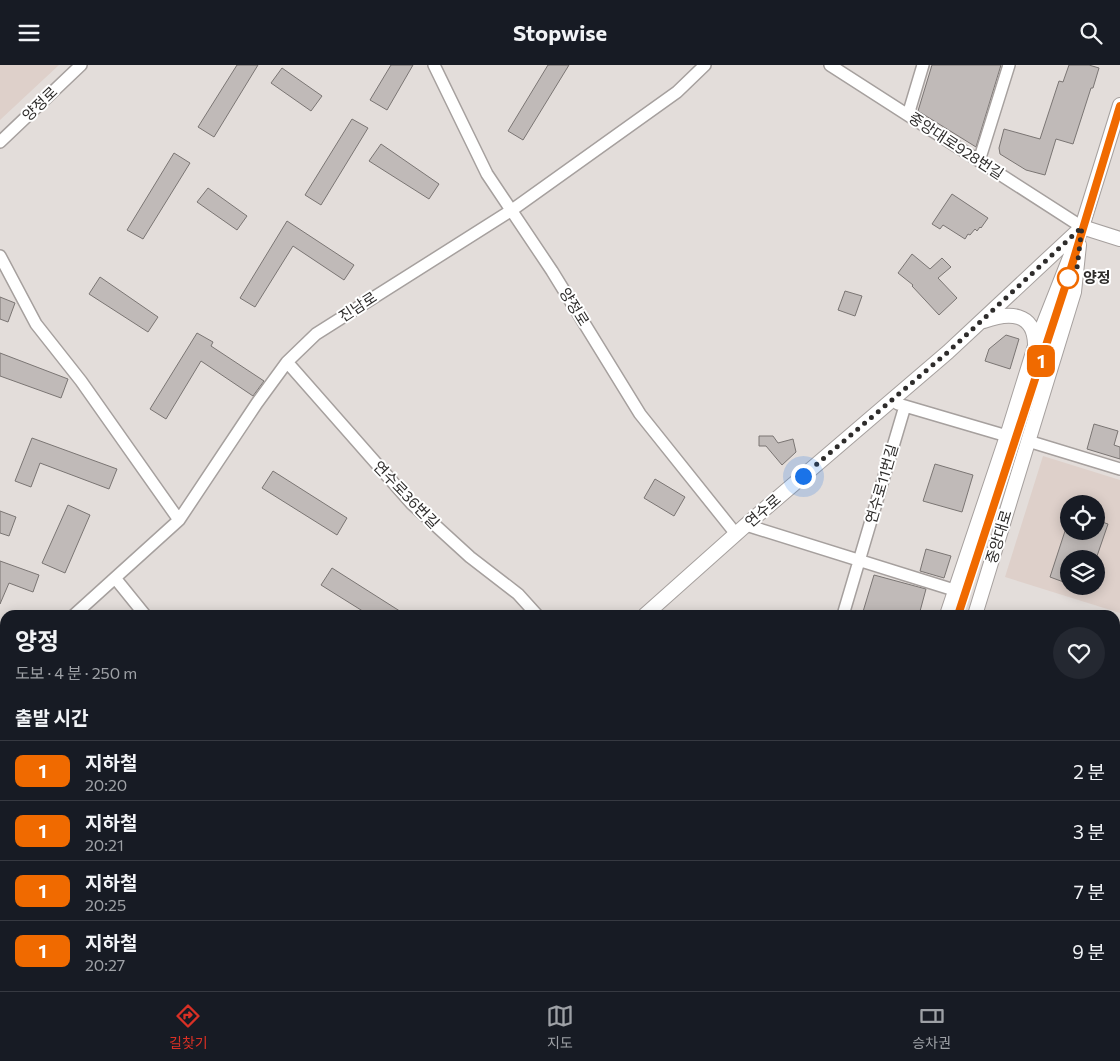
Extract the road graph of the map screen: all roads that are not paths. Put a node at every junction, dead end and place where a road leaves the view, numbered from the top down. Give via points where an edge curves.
1 (80, 65) edge
2 (434, 65) edge
3 (705, 65) edge
4 (923, 65) edge
5 (1009, 65) edge
6 (834, 66) edge
7 (1120, 105) edge
8 (908, 115) junction
9 (0, 142) edge
10 (979, 161) junction
11 (512, 210) junction
12 (1082, 227) junction
13 (1120, 239) edge
14 (0, 256) edge
15 (981, 322) junction
16 (1035, 346) junction
17 (288, 362) junction
18 (890, 402) junction
19 (905, 406) junction
20 (1007, 435) junction
21 (1028, 441) junction
22 (1120, 469) edge
23 (179, 520) junction
24 (741, 530) junction
25 (859, 562) junction
26 (115, 577) junction
27 (954, 591) junction
28 (79, 610) edge
29 (142, 610) edge
30 (532, 610) edge
31 (651, 610) edge
32 (845, 610) edge
33 (948, 610) edge
34 (977, 610) edge

1 - 9 street, 양정로
2 - 11 street, 양정로 via 487,174
3 - 11 street, 진남로 via 677,91
4 - 8 street
5 - 10 street
6 - 8 street, 중앙대로928번길
7 - 12 main road, 중앙대로
8 - 10 street, 중앙대로928번길
10 - 12 street, 중앙대로928번길
11 - 17 street, 진남로 via 316,334
11 - 24 street, 양정로 via 640,414
12 - 13 main road
12 - 15 main road, 연수로
12 - 16 main road, 중앙대로
12 - 21 main road, 중앙대로 via 1074,292
14 - 23 street via 36,324 81,381
15 - 16 main road via 999,315 1020,317 1030,323 1035,333
15 - 18 main road, 연수로
16 - 20 main road, 중앙대로
17 - 23 street, 진남로 via 251,411
17 - 30 street, 연수로36번길 via 412,504
18 - 19 street
18 - 24 main road, 연수로
19 - 20 street
19 - 25 street, 연수로11번길
20 - 27 main road, 중앙대로
21 - 22 street
21 - 34 main road, 중앙대로
23 - 26 street, 진남로
24 - 25 street
24 - 31 main road, 연수로
25 - 27 street
25 - 32 street, 연수로11번길
26 - 28 street, 진남로
26 - 29 street
27 - 33 main road, 중앙대로

